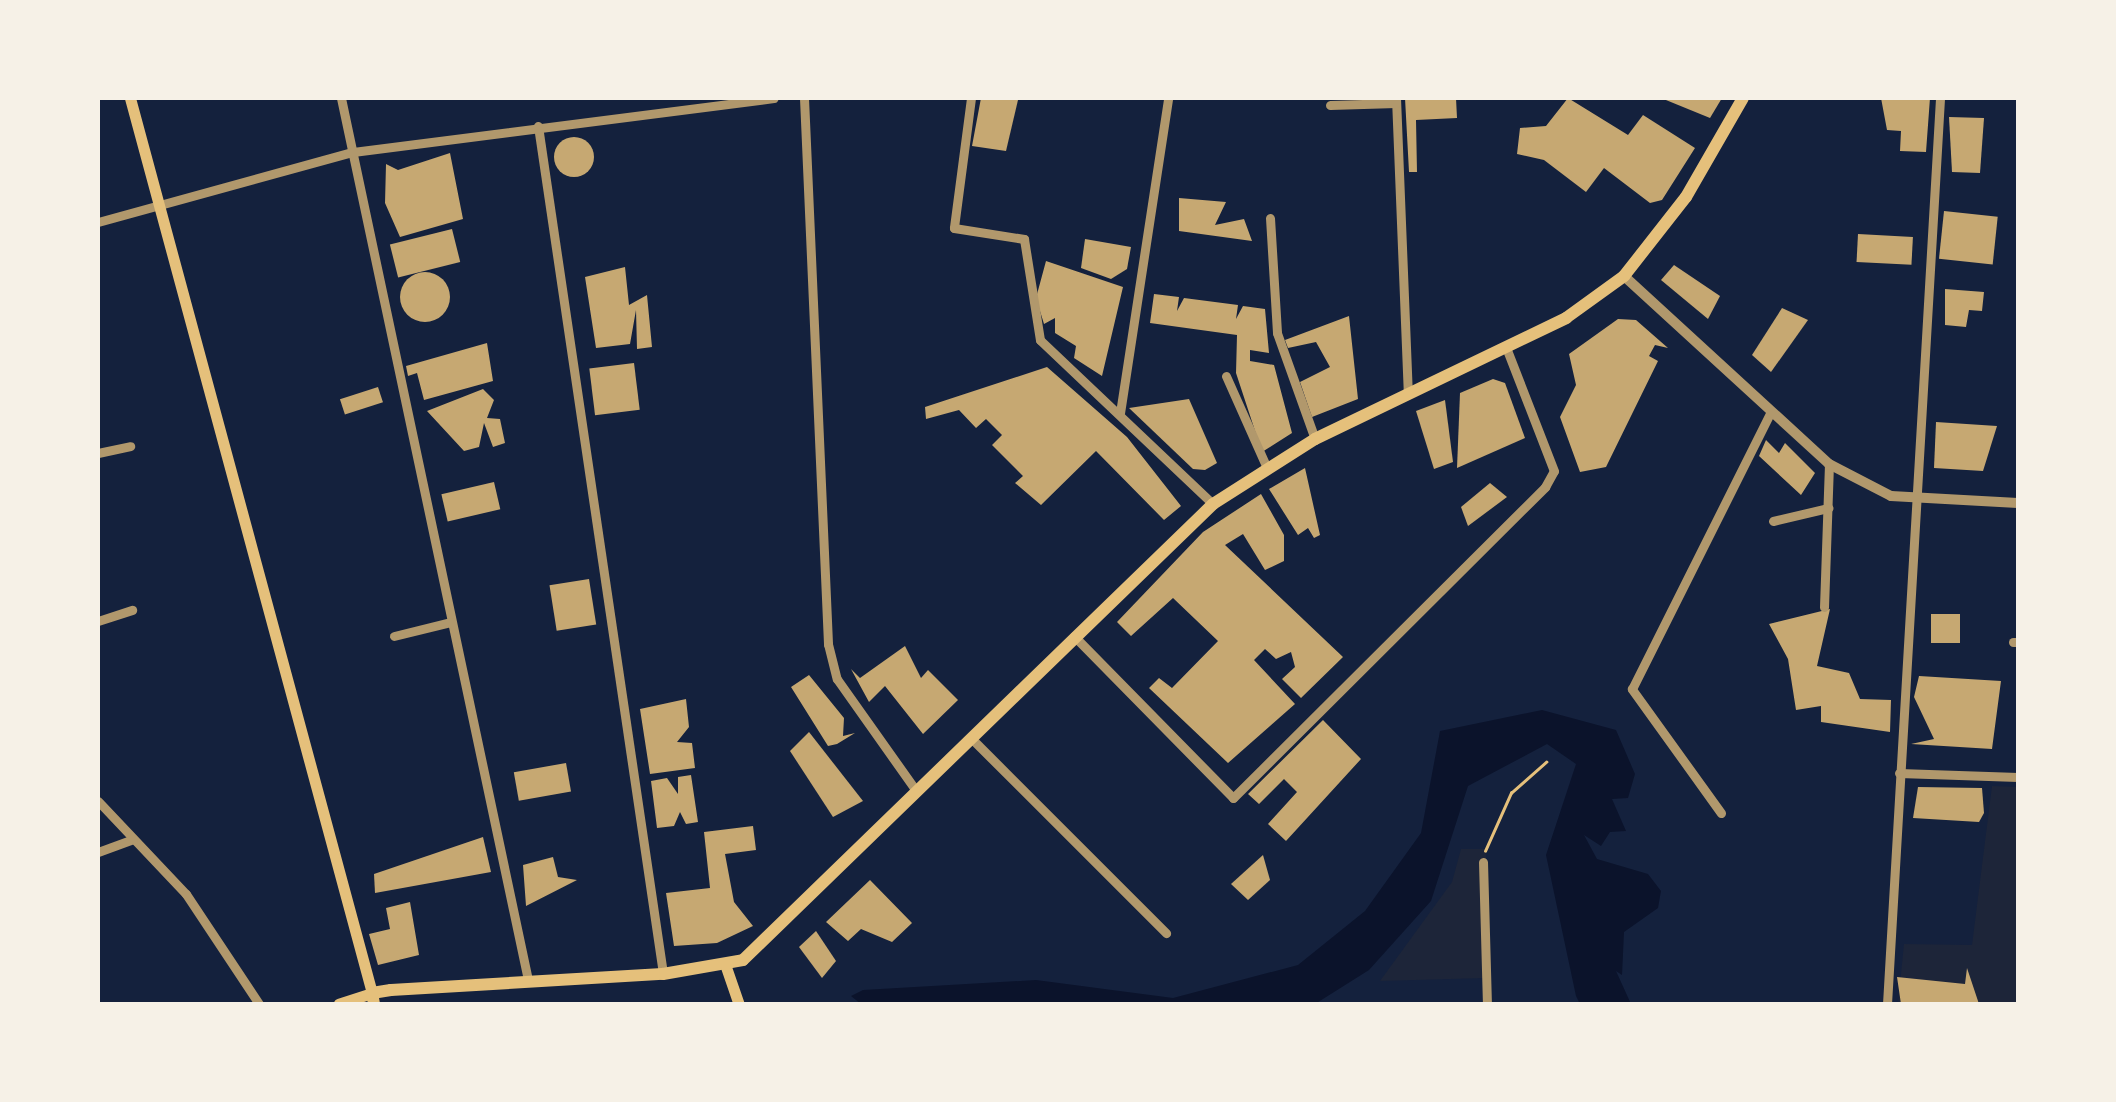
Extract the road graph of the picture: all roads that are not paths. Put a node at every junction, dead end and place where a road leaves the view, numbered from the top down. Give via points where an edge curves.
1 (130, 98) edge
2 (341, 98) edge
3 (774, 98) edge
4 (804, 98) edge
5 (970, 98) edge
6 (1168, 98) edge
7 (1743, 98) edge
8 (1940, 98) edge
9 (1396, 100) edge
10 (1330, 105) dead end
11 (538, 126) junction
12 (353, 152) junction
13 (160, 204) junction
14 (1270, 218) dead end
15 (98, 222) edge
16 (1624, 276) junction
17 (1507, 350) junction
18 (1226, 376) dead end
19 (1408, 394) junction
20 (1771, 412) junction
21 (1120, 413) junction
22 (1315, 439) junction
23 (130, 446) dead end
24 (98, 453) edge
25 (1829, 464) junction
26 (1267, 468) junction
27 (1912, 500) junction
28 (2018, 503) edge
29 (1214, 504) junction
30 (1828, 508) junction
31 (1773, 521) dead end
32 (1824, 606) dead end
33 (132, 610) dead end
34 (98, 622) edge
35 (451, 622) junction
36 (394, 636) dead end
37 (1074, 636) junction
38 (972, 738) junction
39 (1899, 773) junction
40 (2018, 777) edge
41 (917, 792) junction
42 (98, 801) edge
43 (1721, 813) dead end
44 (132, 838) junction
45 (98, 852) edge
46 (1482, 862) road end
47 (1166, 933) dead end
48 (726, 967) junction
49 (663, 974) junction
50 (528, 980) junction
51 (373, 999) edge
52 (258, 1004) edge
53 (339, 1004) edge
54 (739, 1004) edge
55 (1487, 1004) edge
56 (1887, 1004) edge

1 - 13 main road
2 - 12 street
3 - 11 street
4 - 41 street via 828,644 838,678
5 - 21 street via 954,228 1024,239 1040,340
6 - 21 street
7 - 16 main road via 1686,197
8 - 27 street
9 - 10 street
9 - 19 street
11 - 12 street
11 - 49 street
12 - 13 street
12 - 35 street
13 - 15 street
13 - 51 main road
14 - 22 street via 1277,333
16 - 17 main road
16 - 20 street
17 - 19 main road
17 - 37 street via 1554,471 1545,487 1233,798
18 - 26 street
19 - 22 main road
20 - 25 street
20 - 43 street via 1632,689
21 - 29 street
22 - 26 main road
23 - 24 street
25 - 27 street
25 - 30 street
26 - 29 main road
27 - 28 street
27 - 39 street
29 - 37 main road
30 - 31 street
30 - 32 street
33 - 34 street
35 - 36 street
35 - 50 street
37 - 38 main road
38 - 41 main road
38 - 47 street
39 - 40 street
39 - 56 street
41 - 48 main road via 779,932
42 - 44 street
44 - 45 street
44 - 52 street via 186,894
46 - 55 street
48 - 49 main road
48 - 54 main road
49 - 50 main road
50 - 51 main road
51 - 53 main road

